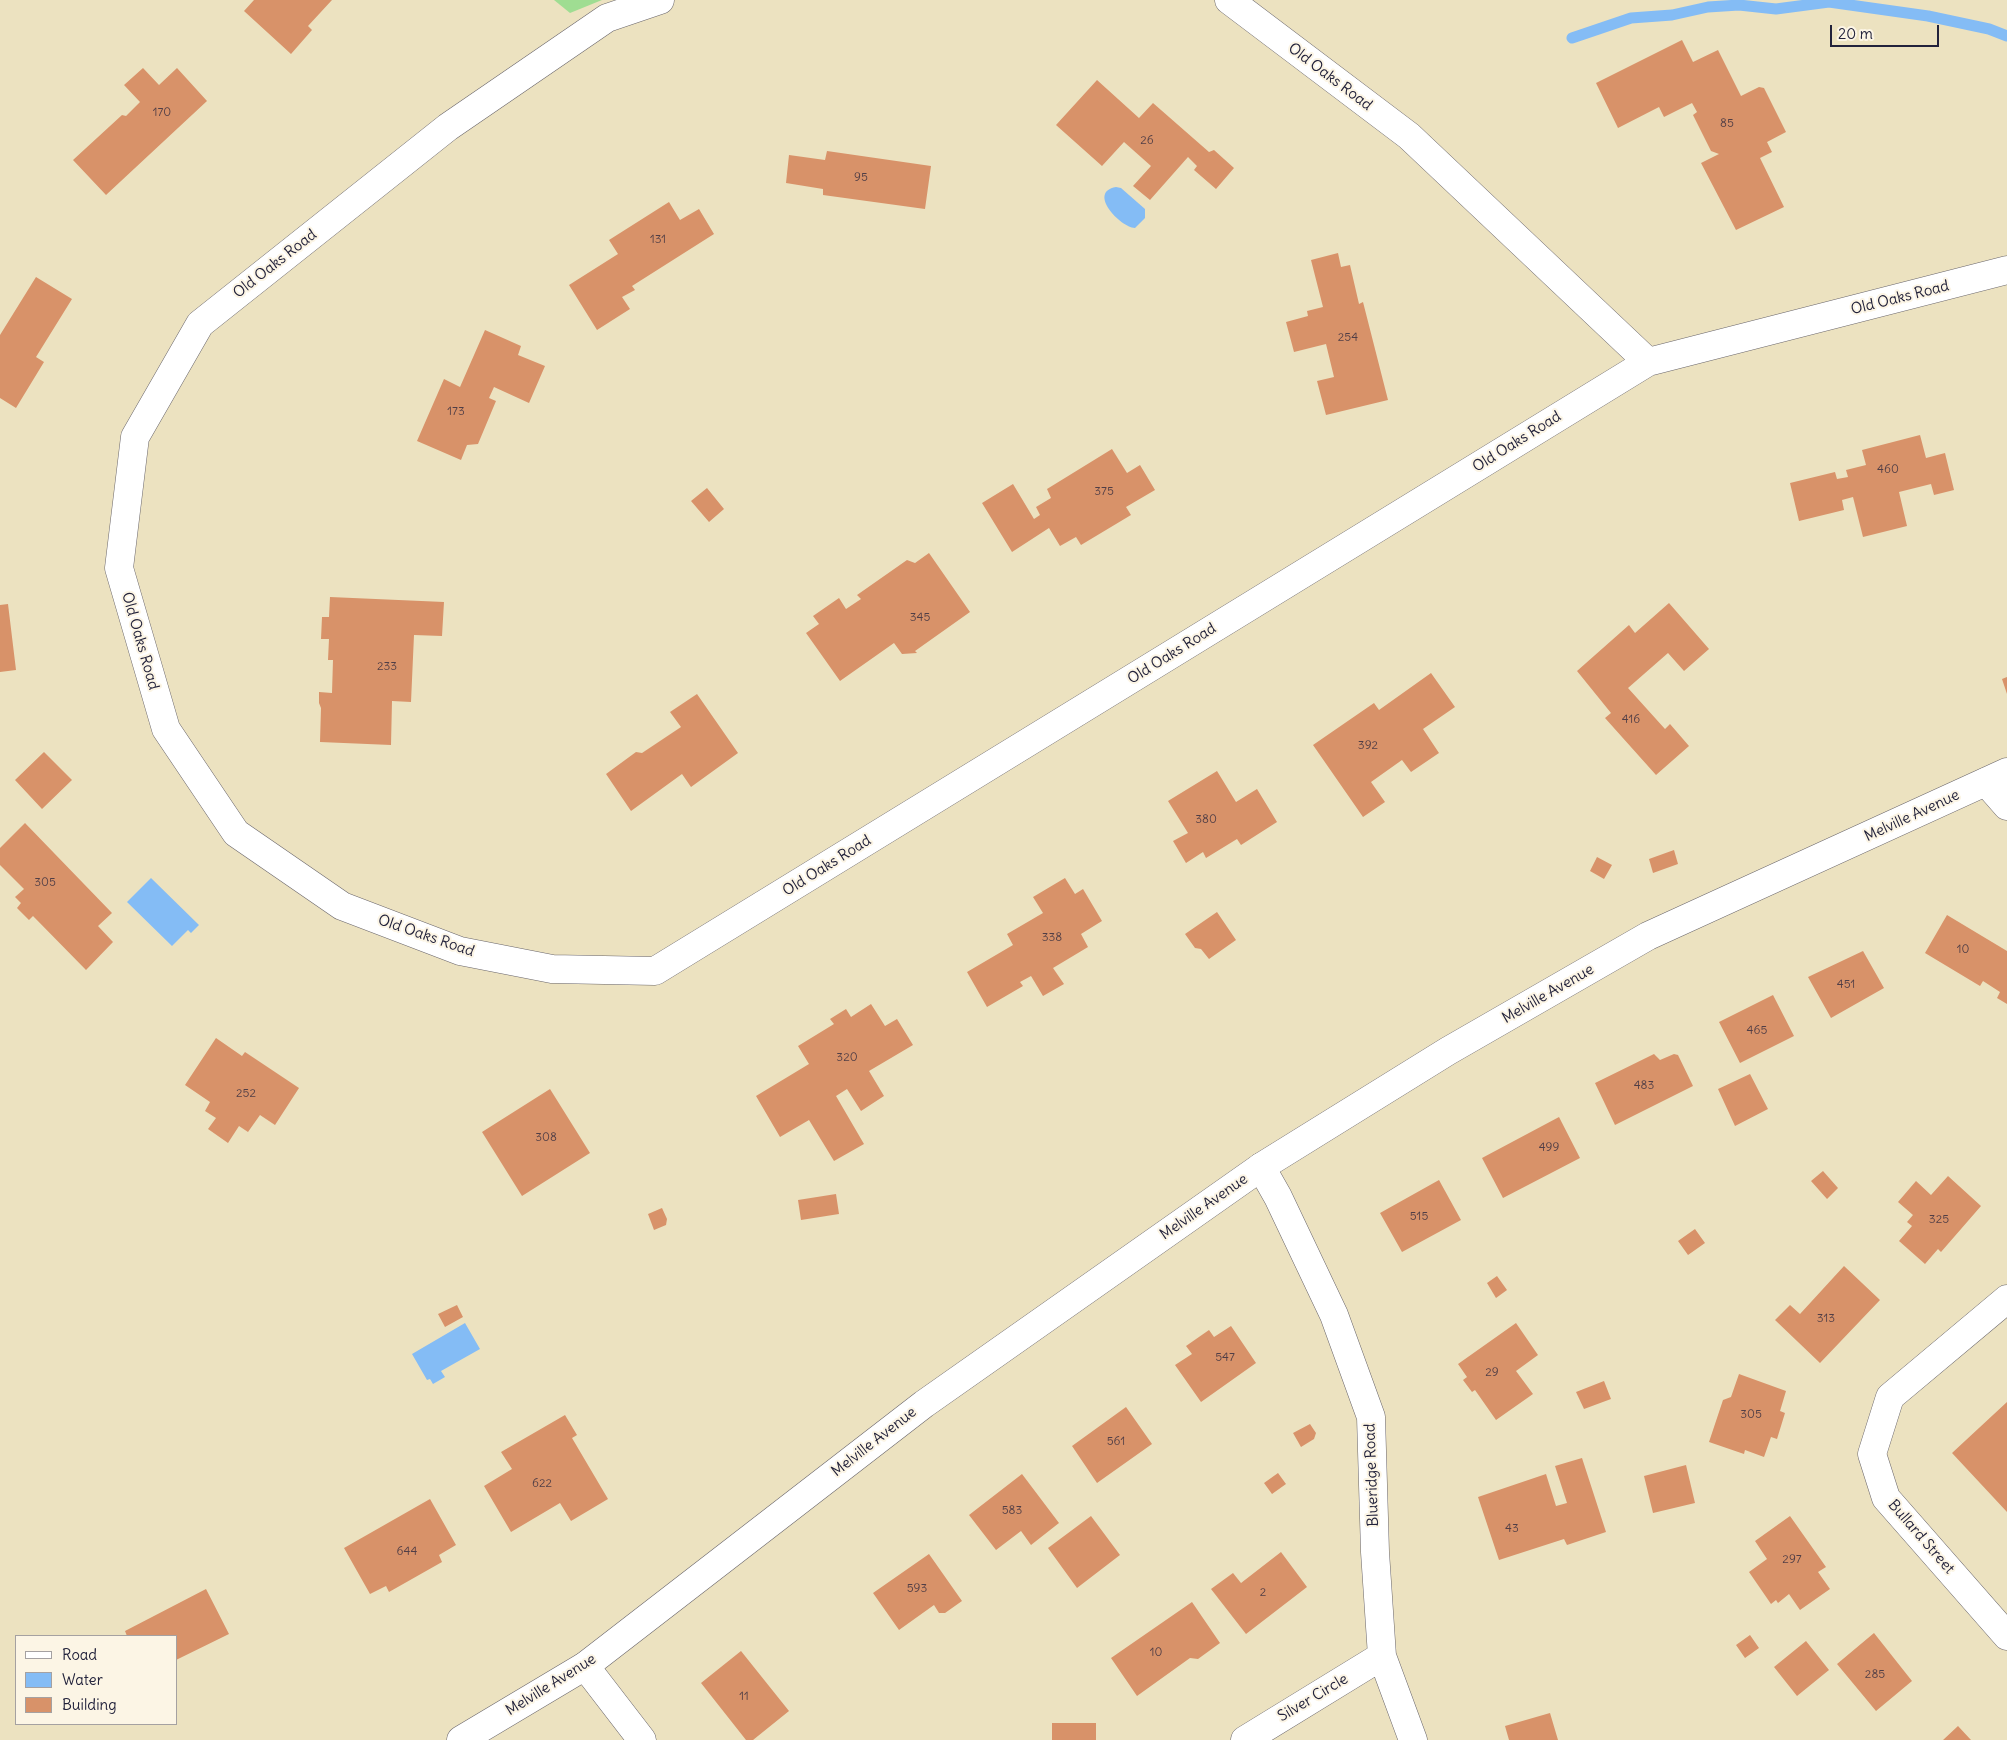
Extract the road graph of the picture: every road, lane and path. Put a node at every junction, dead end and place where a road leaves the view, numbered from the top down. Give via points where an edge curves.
1 (660, 0) edge
2 (1229, 0) edge
3 (2007, 270) edge
4 (1648, 362) junction
5 (1996, 777) edge
6 (2007, 806) edge
7 (1261, 1167) junction
8 (2007, 1299) edge
9 (2007, 1636) edge
10 (1382, 1656) junction
11 (585, 1666) junction
12 (461, 1740) edge
13 (642, 1740) edge
14 (1245, 1740) edge
15 (1413, 1740) edge

1 - 4 street, Old Oaks Road via 607,18 448,127 200,324 135,437 119,568 166,729 236,833 342,906 460,951 552,969 655,971
2 - 4 street, Old Oaks Road via 1409,136
3 - 4 street, Old Oaks Road
5 - 6 street
5 - 7 street, Melville Avenue via 1648,936 1448,1051
7 - 10 street, Blueridge Road via 1334,1315 1371,1417
7 - 11 street, Melville Avenue via 924,1404
8 - 9 street, Bullard Street via 1890,1398 1872,1454 1886,1498
10 - 14 street, Silver Circle
10 - 15 street, Blueridge Road
11 - 12 street, Melville Avenue
11 - 13 street

